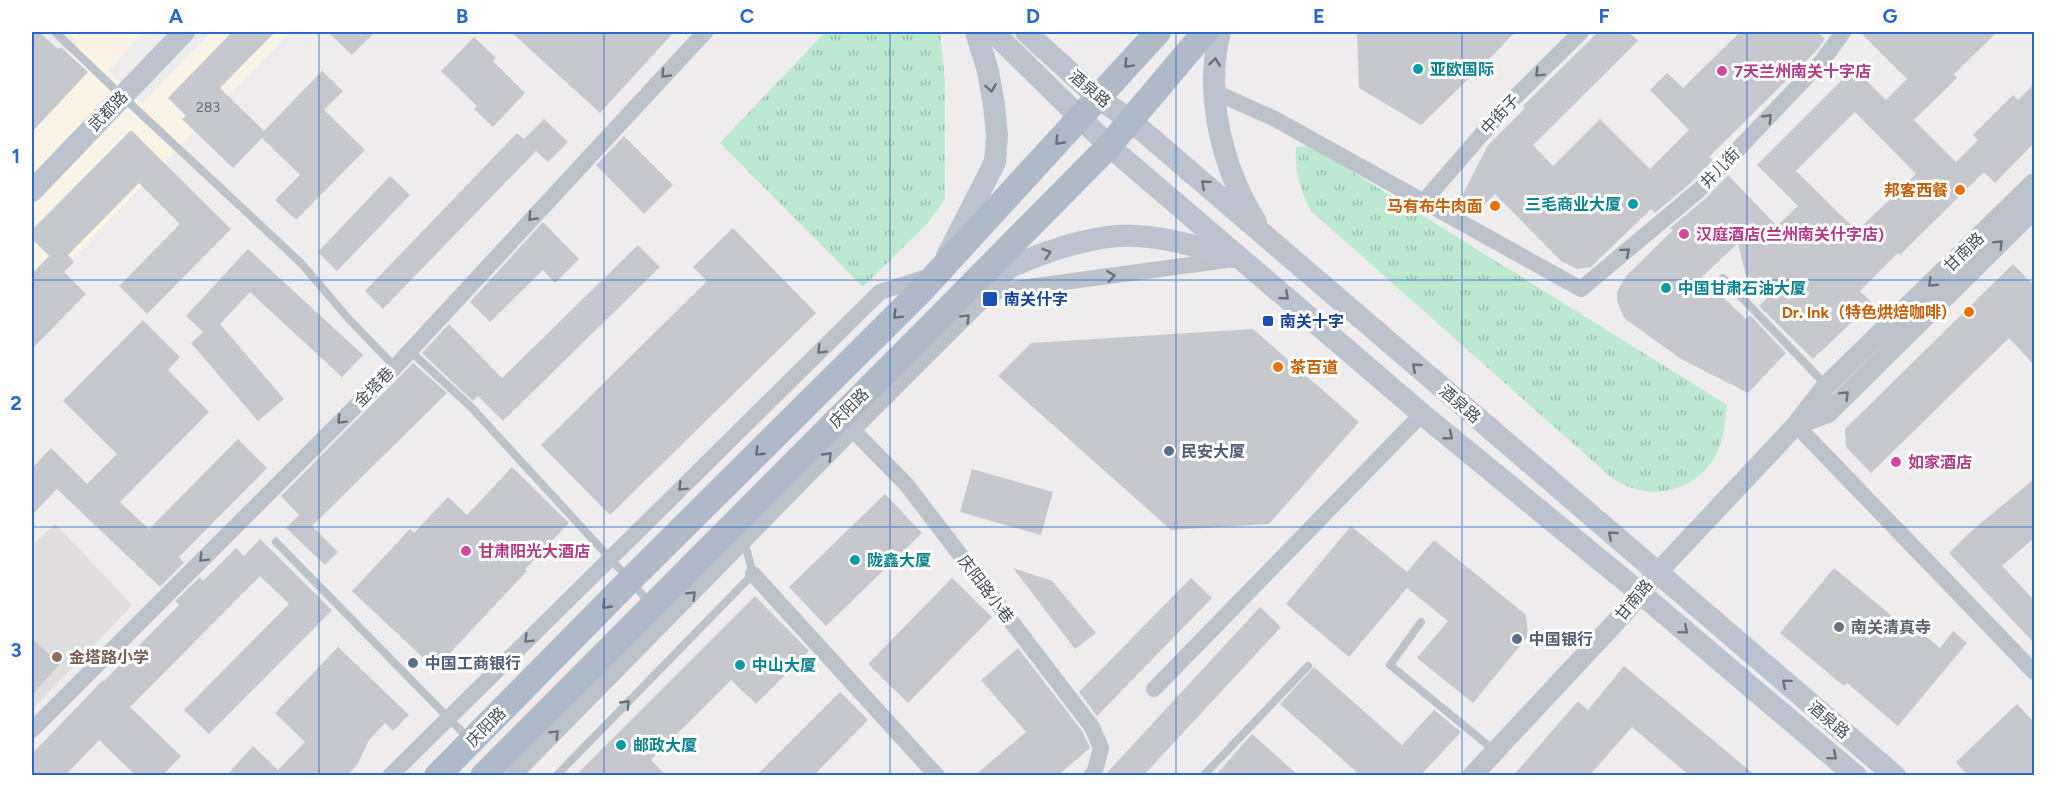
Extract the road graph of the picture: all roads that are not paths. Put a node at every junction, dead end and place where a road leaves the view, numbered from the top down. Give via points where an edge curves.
1 (55, 32) edge
2 (162, 32) edge
3 (184, 32) edge
4 (705, 32) edge
5 (976, 32) edge
6 (993, 32) edge
7 (1026, 32) edge
8 (1158, 32) edge
9 (1204, 32) edge
10 (1220, 32) edge
11 (1581, 32) edge
12 (1843, 32) edge
13 (116, 91) junction
14 (1215, 92) junction
15 (1097, 97) junction
16 (1080, 119) junction
17 (1130, 120) junction
18 (1109, 146) junction
19 (32, 168) edge
20 (2034, 183) edge
21 (32, 191) edge
22 (1424, 201) junction
23 (2034, 209) edge
24 (1264, 236) junction
25 (1240, 258) junction
26 (937, 274) junction
27 (1723, 278) dead end
28 (982, 287) junction
29 (409, 349) junction
30 (395, 367) junction
31 (1827, 386) junction
32 (1422, 414) junction
33 (846, 424) junction
34 (1796, 425) junction
35 (740, 532) junction
36 (276, 542) dead end
37 (610, 558) junction
38 (1657, 573) junction
39 (753, 574) junction
40 (630, 580) junction
41 (1640, 592) junction
42 (651, 606) junction
43 (1421, 622) dead end
44 (1308, 666) dead end
45 (2034, 672) edge
46 (1154, 689) dead end
47 (448, 718) junction
48 (32, 730) edge
49 (471, 742) junction
50 (1495, 751) junction
51 (390, 776) edge
52 (437, 776) edge
53 (483, 776) edge
54 (513, 776) edge
55 (556, 776) edge
56 (937, 776) edge
57 (1091, 776) edge
58 (1203, 776) edge
59 (1472, 776) edge
60 (1856, 776) edge
61 (1895, 776) edge

1 - 13 lane
2 - 13 main road, 武都路
3 - 13 main road, 武都路
4 -> 29 street, 金塔巷
5 -> 26 main road via 994,105 995,162
6 - 16 main road, 酒泉路
7 - 15 main road, 酒泉路
8 -> 15 main road, 庆阳路
9 - 17 main road, 庆阳路
14 -> 10 main road
11 -> 22 street, 中街子 via 1508,104
22 -> 12 street, 井儿街 via 1581,289 1699,190 1823,60
13 - 19 main road, 武都路
13 - 21 main road, 武都路
13 - 30 lane via 301,263
14 - 22 street via 1275,119
14 - 24 main road via 1229,165
15 - 16 main road, 庆阳路
15 - 17 main road, 酒泉路
16 - 18 main road, 酒泉路
16 -> 26 main road, 庆阳路
17 - 18 main road, 庆阳路
24 -> 17 main road, 酒泉路
18 - 25 main road, 酒泉路
18 - 28 main road, 庆阳路
20 -> 31 street, 甘南路
34 -> 23 street, 甘南路 via 1828,413
38 -> 24 main road, 酒泉路
28 -> 25 street
28 -> 25 main road via 1014,265 1109,237 1164,240
25 -> 32 main road, 酒泉路
26 -> 37 street via 880,291
26 -> 40 main road, 庆阳路
27 - 31 lane
33 -> 28 main road, 庆阳路
29 - 30 street, 金塔巷
29 - 37 lane via 471,407
30 -> 48 street, 金塔巷
31 - 34 street, 甘南路
32 -> 41 main road, 酒泉路
32 - 46 street
35 -> 33 main road, 庆阳路
33 - 57 street, 庆阳路小巷 via 906,484 1092,727 1101,748
34 - 38 street, 甘南路
34 - 45 street
35 - 39 lane
35 - 42 main road, 庆阳路
54 -> 35 street
36 - 47 lane
37 - 40 lane
37 -> 47 street
38 - 41 street, 甘南路
61 -> 38 main road, 酒泉路
55 -> 39 lane
39 - 56 street
40 - 42 lane
40 -> 49 main road, 庆阳路
41 - 50 street, 甘南路
41 -> 60 main road, 酒泉路
42 - 53 main road, 庆阳路
43 - 50 lane via 1390,665
44 - 58 lane
47 - 49 lane
47 - 51 street
49 - 52 main road, 庆阳路
50 - 59 street, 甘南路

